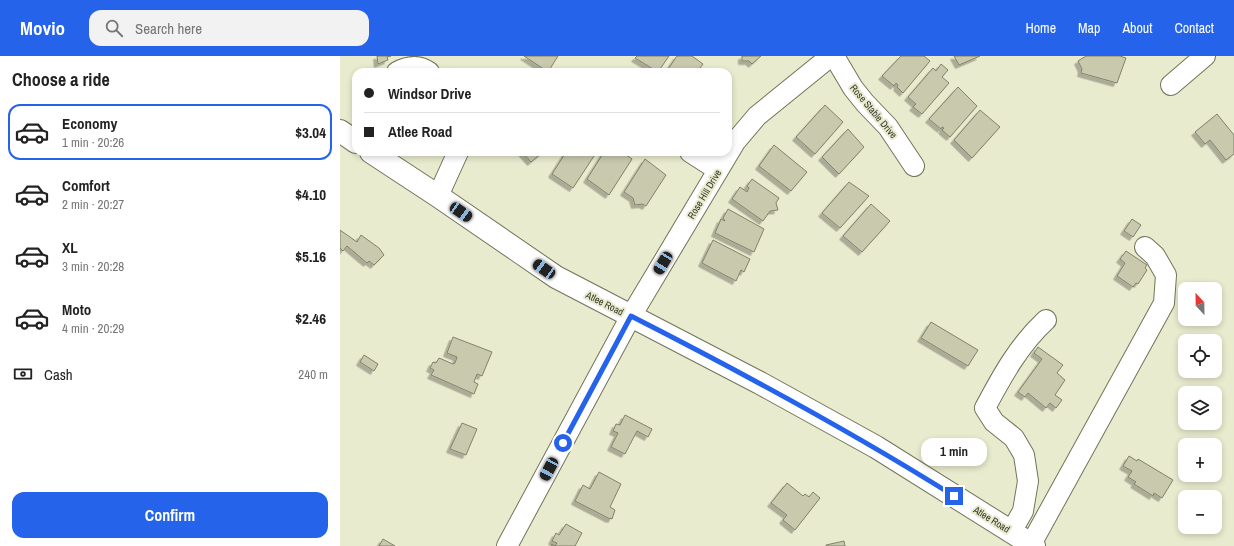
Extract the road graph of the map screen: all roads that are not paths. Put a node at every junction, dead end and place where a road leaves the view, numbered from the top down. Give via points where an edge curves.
1 (831, 56) edge
2 (834, 56) edge
3 (1204, 56) edge
4 (406, 68) edge
5 (424, 68) edge
6 (1171, 85) dead end
7 (340, 131) edge
8 (352, 139) edge
9 (732, 147) edge
10 (377, 156) edge
11 (452, 156) edge
12 (696, 156) edge
13 (726, 156) edge
14 (914, 166) dead end
15 (718, 170) junction
16 (438, 196) junction
17 (1145, 247) dead end
18 (631, 316) junction
19 (1046, 320) dead end
20 (1012, 532) junction
21 (1032, 545) edge
22 (507, 546) edge

1 - 9 street, Rose Hill Drive via 757,116
2 - 14 street, Rose Stable Drive via 853,88 888,127
3 - 6 street
4 - 5 street via 413,65
7 - 8 main road
10 - 16 main road, Atlee Road
11 - 16 street
12 - 15 street
13 - 15 street, Rose Hill Drive
15 - 18 street, Rose Hill Drive
16 - 18 main road, Atlee Road via 556,278
17 - 21 street via 1155,256 1166,275 1164,303
18 - 20 main road, Atlee Road via 760,382 876,447
18 - 22 street, Rose Hill Drive
19 - 20 street via 1007,366 984,408 994,422 1014,438 1024,455 1028,481 1023,511
20 - 21 main road, Atlee Road

